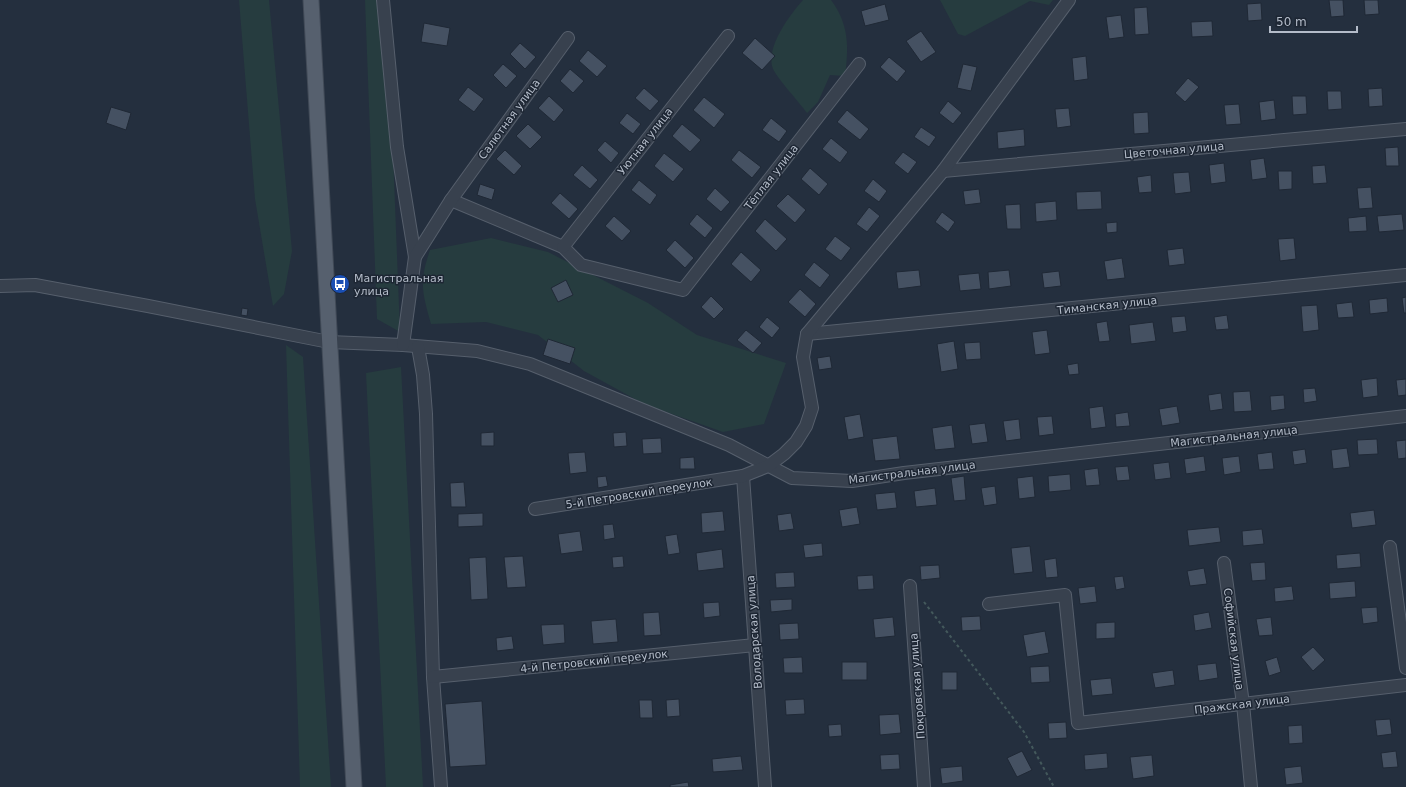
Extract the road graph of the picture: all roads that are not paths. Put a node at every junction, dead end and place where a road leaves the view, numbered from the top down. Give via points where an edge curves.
1 (311, 0) edge
2 (383, 0) edge
3 (1069, 0) edge
4 (728, 36) dead end
5 (568, 38) dead end
6 (859, 64) dead end
7 (1406, 129) edge
8 (943, 171) junction
9 (451, 200) junction
10 (563, 247) junction
11 (415, 257) junction
12 (1406, 275) edge
13 (0, 286) edge
14 (808, 334) junction
15 (329, 342) junction
16 (403, 345) junction
17 (418, 347) junction
18 (1406, 416) edge
19 (768, 466) junction
20 (743, 476) junction
21 (535, 509) dead end
22 (1390, 547) dead end
23 (1224, 563) dead end
24 (910, 586) road end
25 (989, 604) dead end
26 (755, 645) junction
27 (1406, 668) edge
28 (433, 677) junction
29 (1406, 685) edge
30 (1243, 704) junction
31 (354, 787) edge
32 (441, 787) edge
33 (765, 787) edge
34 (924, 787) edge
35 (1252, 787) edge

1 - 15 main road
2 - 11 street via 397,147
3 - 8 street
4 - 10 street, Уютная улица
5 - 9 street, Салютная улица
6 - 10 street, Тёплая улица via 683,290 582,265
7 - 8 street, Цветочная улица
8 - 14 street
9 - 10 street
9 - 11 street, Салютная улица
11 - 16 street
12 - 14 street, Тиманская улица
13 - 15 street, Магистральная улица via 35,285
14 - 19 street, 5-й Петровский переулок via 803,357 812,408 806,426 796,442
15 - 16 street, Магистральная улица
15 - 31 main road
16 - 17 street, Магистральная улица
17 - 19 street, Магистральная улица via 477,351 530,364 729,445
17 - 28 street via 426,414
18 - 19 street, Магистральная улица via 852,480 792,478
19 - 20 street, 5-й Петровский переулок
20 - 21 street, 5-й Петровский переулок
20 - 26 street, Володарская улица
22 - 27 street
23 - 30 street, Софийская улица
24 - 34 street, Покровская улица
25 - 30 street, Пражская улица via 1065,595 1078,723
26 - 28 street, 4-й Петровский переулок
26 - 33 street, Володарская улица
28 - 32 street
29 - 30 street, Пражская улица
30 - 35 street, Софийская улица

